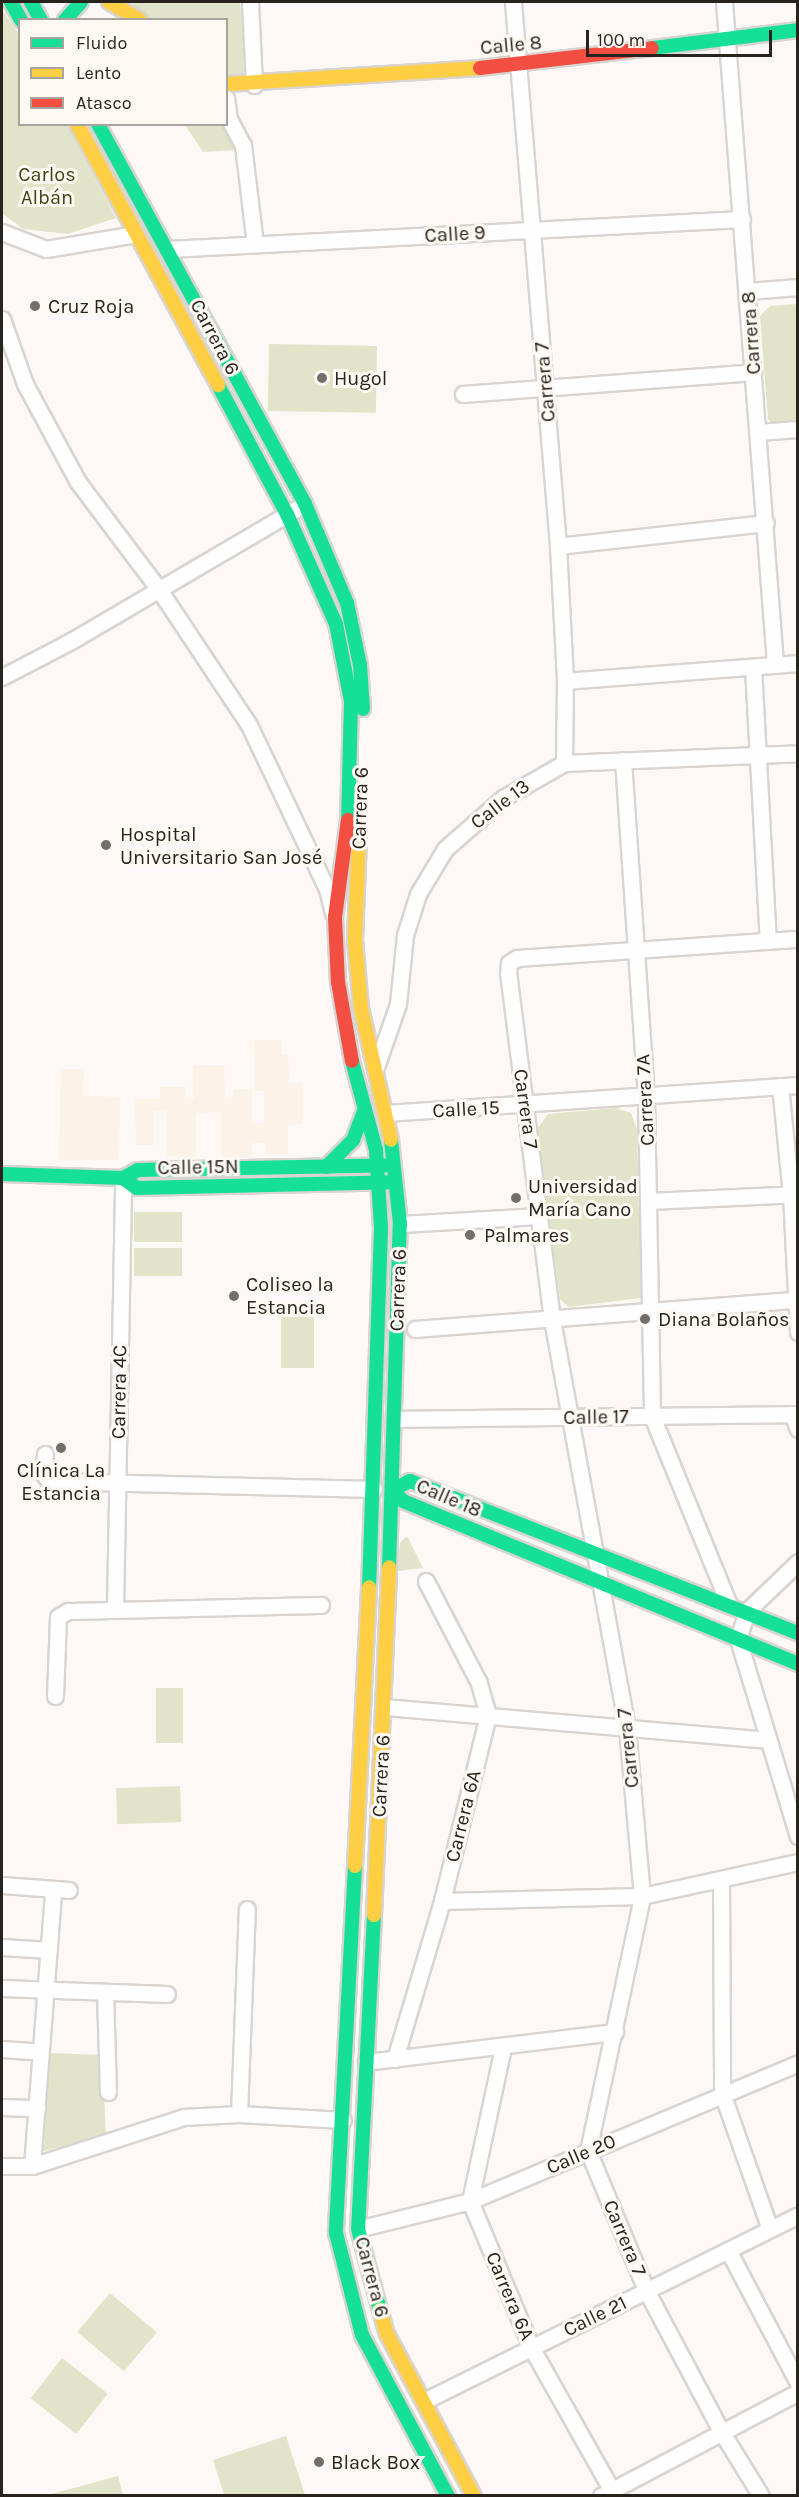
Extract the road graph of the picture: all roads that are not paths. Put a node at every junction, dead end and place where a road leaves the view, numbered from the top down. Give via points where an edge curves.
1 (11, 2) edge
2 (31, 2) edge
3 (81, 2) edge
4 (109, 2) edge
5 (250, 2) edge
6 (513, 2) edge
7 (723, 2) edge
8 (20, 18) edge
9 (40, 18) edge
10 (67, 18) edge
11 (137, 18) edge
12 (798, 30) edge
13 (728, 41) junction
14 (519, 65) junction
15 (228, 84) edge
16 (254, 85) junction
17 (228, 112) edge
18 (78, 126) edge
19 (99, 126) edge
20 (742, 219) junction
21 (532, 231) junction
22 (2, 232) edge
23 (136, 234) junction
24 (255, 244) junction
25 (168, 249) junction
26 (798, 287) edge
27 (748, 291) junction
28 (2, 319) edge
29 (753, 372) junction
30 (545, 387) junction
31 (463, 394) dead end
32 (798, 429) edge
33 (758, 432) junction
34 (305, 504) junction
35 (287, 514) junction
36 (766, 523) junction
37 (558, 546) junction
38 (158, 588) junction
39 (798, 663) edge
40 (775, 664) junction
41 (753, 667) junction
42 (2, 677) edge
43 (565, 681) junction
44 (798, 753) edge
45 (758, 756) junction
46 (623, 760) junction
47 (564, 763) junction
48 (335, 917) junction
49 (798, 939) edge
50 (768, 941) junction
51 (636, 951) junction
52 (374, 1073) junction
53 (798, 1085) edge
54 (780, 1086) junction
55 (646, 1096) junction
56 (525, 1105) junction
57 (364, 1111) junction
58 (386, 1113) junction
59 (378, 1166) junction
60 (396, 1166) junction
61 (326, 1167) junction
62 (2, 1174) edge
63 (123, 1178) junction
64 (379, 1182) junction
65 (398, 1182) junction
66 (794, 1194) edge
67 (651, 1201) junction
68 (540, 1216) junction
69 (400, 1224) junction
70 (795, 1300) junction
71 (650, 1312) junction
72 (552, 1320) junction
73 (415, 1329) dead end
74 (798, 1332) edge
75 (652, 1416) junction
76 (570, 1418) junction
77 (394, 1419) junction
78 (796, 1419) edge
79 (45, 1454) dead end
80 (117, 1483) junction
81 (374, 1490) junction
82 (392, 1490) junction
83 (428, 1511) junction
84 (391, 1532) junction
85 (594, 1555) junction
86 (798, 1562) edge
87 (426, 1581) dead end
88 (603, 1583) junction
89 (321, 1605) dead end
90 (729, 1605) junction
91 (115, 1607) junction
92 (747, 1611) junction
93 (798, 1633) edge
94 (738, 1639) junction
95 (798, 1664) edge
96 (55, 1696) dead end
97 (385, 1707) junction
98 (488, 1715) junction
99 (627, 1728) junction
100 (768, 1740) junction
101 (798, 1836) edge
102 (798, 1862) edge
103 (721, 1881) junction
104 (2, 1885) edge
105 (642, 1896) junction
106 (442, 1901) junction
107 (247, 1909) dead end
108 (2, 1947) edge
109 (49, 1950) junction
110 (2, 1988) edge
111 (46, 1990) junction
112 (105, 1992) junction
113 (166, 1994) dead end
114 (615, 2032) junction
115 (503, 2047) junction
116 (2, 2049) edge
117 (41, 2052) junction
118 (395, 2059) junction
119 (366, 2062) junction
120 (798, 2063) edge
121 (108, 2092) dead end
122 (722, 2093) junction
123 (2, 2107) edge
124 (37, 2108) junction
125 (240, 2114) junction
126 (343, 2120) junction
127 (588, 2151) junction
128 (2, 2166) edge
129 (32, 2166) junction
130 (470, 2200) junction
131 (798, 2215) edge
132 (358, 2229) junction
133 (770, 2229) junction
134 (728, 2250) junction
135 (646, 2290) junction
136 (531, 2347) junction
137 (798, 2383) edge
138 (798, 2392) edge
139 (426, 2400) junction
140 (721, 2431) junction
141 (609, 2494) edge
142 (448, 2496) edge
143 (474, 2496) edge
144 (761, 2496) edge

1 - 8 main road
2 - 9 main road
3 - 10 main road
4 - 11 main road
5 - 16 street
6 - 14 street, Carrera 7
7 - 13 street, Carrera 8
12 - 13 main road, Calle 8
13 - 14 main road, Calle 8
13 - 20 street, Carrera 8
14 - 16 main road, Calle 8
14 - 21 street, Carrera 7
15 - 16 main road, Calle 8
17 - 24 street via 243,145
18 - 23 main road, Carrera 6
19 - 25 main road, Carrera 6
20 - 21 street, Calle 9
20 - 27 street, Carrera 8
21 - 24 street, Calle 9
21 - 30 street, Carrera 7
22 - 23 street via 46,249
23 - 35 main road, Carrera 6
24 - 25 street, Calle 9
25 - 34 main road, Carrera 6
26 - 27 street
27 - 29 street, Carrera 8
28 - 38 street, Carrera 6 via 25,384 78,482
29 - 30 street
29 - 33 street, Carrera 8
30 - 31 street
30 - 37 street, Carrera 7
32 - 33 street
33 - 36 street, Carrera 8
34 - 35 street
34 - 52 main road, Carrera 6 via 347,603 360,664 364,706 356,940 361,1008
35 - 38 street
35 - 48 main road, Carrera 6 via 336,624 351,701 348,838
36 - 37 street
36 - 40 street, Carrera 8
37 - 43 street, Carrera 7
38 - 42 street
38 - 48 street, Carrera 6 via 249,725 327,888
39 - 40 street
40 - 41 street
41 - 43 street
41 - 45 street
43 - 47 street, Carrera 7
44 - 45 street, Calle 13
45 - 46 street, Calle 13
45 - 50 street
46 - 47 street, Calle 13
46 - 51 street, Carrera 7A
47 - 52 street, Calle 13 via 503,798 445,849 418,894 405,935 398,1004
48 - 57 main road, Carrera 6 via 338,982
49 - 50 street
50 - 51 street
51 - 55 street, Carrera 7A
51 - 56 street, Carrera 7 via 517,958 509,963
52 - 58 main road, Carrera 6
53 - 54 street, Calle 15
54 - 55 street, Calle 15
54 - 66 street
55 - 56 street, Calle 15
55 - 67 street, Carrera 7A
56 - 58 street, Calle 15
56 - 68 street, Carrera 7
57 - 59 main road, Carrera 6
57 - 61 main road via 353,1140
58 - 60 main road, Carrera 6
59 - 60 main road
59 - 61 main road
59 - 64 main road, Carrera 6
60 - 65 main road, Carrera 6
61 - 63 main road via 138,1170
62 - 63 main road, Calle 15N
63 - 64 main road, Calle 15N via 138,1188
63 - 80 street, Carrera 4C
64 - 65 main road, Calle 15N
64 - 81 main road, Carrera 6
65 - 69 main road, Carrera 6
66 - 67 street
66 - 70 street
67 - 71 street, Carrera 7A
68 - 69 street
68 - 72 street, Carrera 7
69 - 77 main road, Carrera 6
70 - 71 street
70 - 74 street
71 - 72 street
71 - 75 street, Carrera 7A
72 - 73 street
72 - 76 street, Carrera 7
75 - 76 street, Calle 17
75 - 78 street, Calle 17
75 - 90 street, Carrera 7A
76 - 77 street, Calle 17
76 - 85 street, Carrera 7
77 - 82 main road, Carrera 6
79 - 80 street via 46,1480
80 - 81 street
80 - 91 street, Carrera 4C
81 - 82 main road
81 - 126 main road, Carrera 6
82 - 83 main road, Calle 18 via 403,1501
82 - 84 main road, Carrera 6
82 - 85 main road, Calle 18 via 410,1481
83 - 84 main road via 407,1517
83 - 88 main road, Calle 18
84 - 97 main road, Carrera 6
85 - 88 street, Carrera 7
85 - 90 main road, Calle 18
86 - 92 street
87 - 98 street, Carrera 6A via 479,1683
88 - 94 main road, Calle 18
88 - 99 street, Carrera 7
89 - 91 street
90 - 92 main road, Calle 18
91 - 96 street via 68,1611 58,1617
92 - 93 main road, Calle 18
92 - 94 street
94 - 95 main road, Calle 18
94 - 100 street
97 - 98 street
97 - 119 main road, Carrera 6
98 - 99 street
98 - 106 street, Carrera 6A
99 - 100 street
99 - 105 street, Carrera 7
100 - 101 street
102 - 103 street
103 - 105 street
103 - 122 street
104 - 109 street via 61,1890
105 - 106 street
105 - 114 street, Carrera 7
106 - 118 street, Carrera 6A
107 - 125 street
108 - 109 street
109 - 111 street
110 - 111 street
111 - 112 street
111 - 117 street
112 - 113 street
112 - 121 street
114 - 115 street
114 - 127 street, Carrera 7
115 - 118 street
115 - 130 street
116 - 117 street
117 - 124 street
118 - 119 street
119 - 132 main road, Carrera 6
120 - 122 street, Calle 20
122 - 127 street, Calle 20
122 - 133 street
123 - 124 street
124 - 129 street
125 - 126 street
125 - 129 street via 184,2117
126 - 142 main road, Carrera 6 via 336,2233 362,2335
127 - 130 street, Calle 20
127 - 135 street, Carrera 7
128 - 129 street
130 - 132 street, Calle 20
130 - 136 street, Carrera 6A
131 - 133 street, Calle 21
132 - 139 main road, Carrera 6 via 387,2334
133 - 134 street, Calle 21
134 - 135 street, Calle 21
134 - 137 street
135 - 136 street, Calle 21
135 - 140 street, Carrera 7
136 - 139 street, Calle 21
136 - 141 street, Carrera 6A
138 - 140 street
139 - 143 main road, Carrera 6
140 - 141 street
140 - 144 street, Carrera 7

